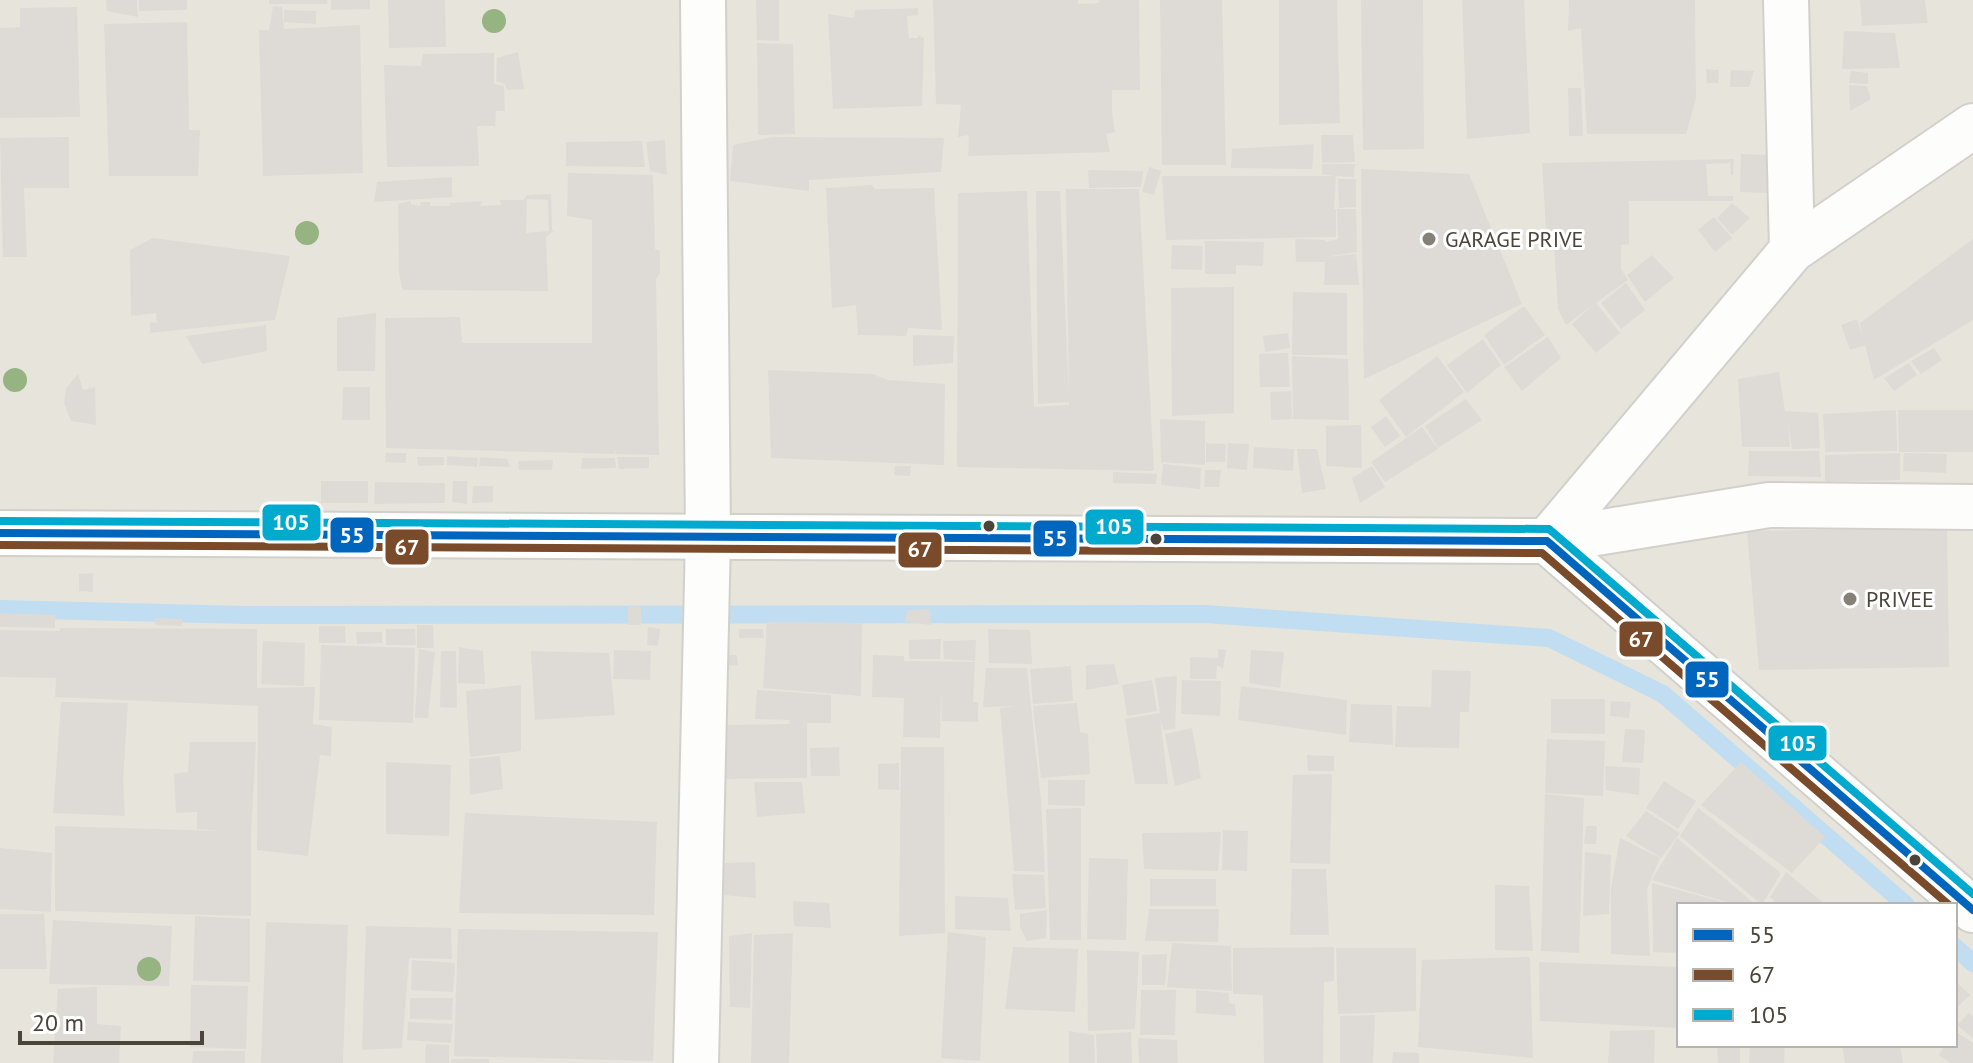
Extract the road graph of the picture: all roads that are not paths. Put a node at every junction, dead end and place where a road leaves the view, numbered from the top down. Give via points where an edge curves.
1 (703, 0) edge
2 (1786, 0) edge
3 (1973, 126) edge
4 (1792, 250) junction
5 (1973, 507) edge
6 (0, 533) edge
7 (708, 537) junction
8 (1547, 541) junction
9 (1973, 910) edge
10 (696, 1063) edge

1 - 7 street
2 - 4 street
3 - 4 street
4 - 8 street
5 - 8 street via 1769,505
6 - 7 street
7 - 8 street
7 - 10 street
8 - 9 street

